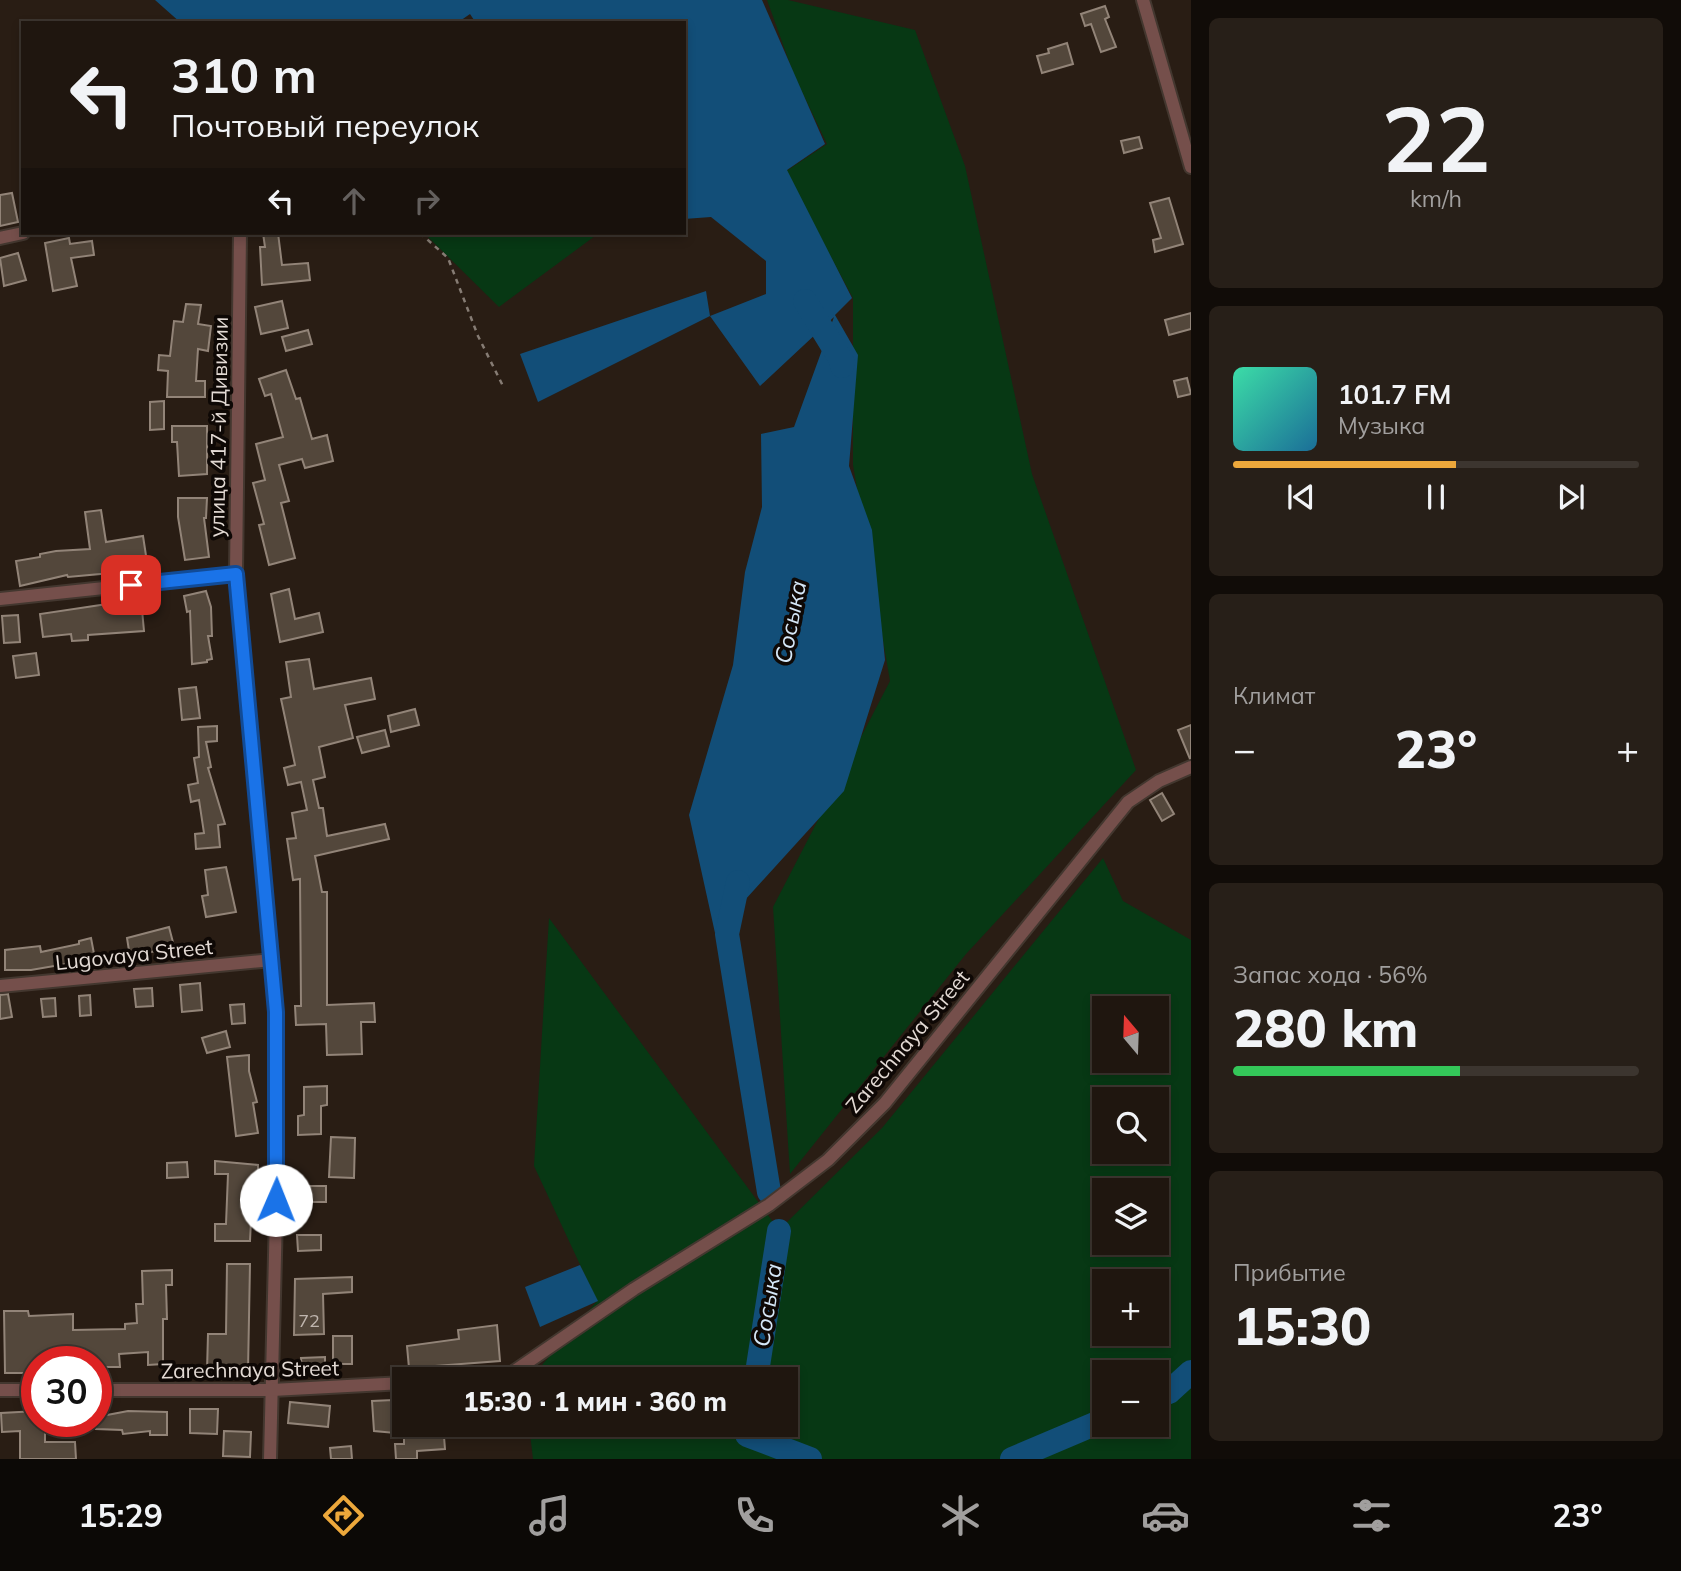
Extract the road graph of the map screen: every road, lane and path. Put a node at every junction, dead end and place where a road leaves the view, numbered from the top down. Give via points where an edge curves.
1 (1143, 0) edge
2 (1191, 167) edge
3 (21, 233) edge
4 (240, 235) edge
5 (422, 235) edge
6 (0, 238) edge
7 (503, 386) dead end
8 (236, 574) junction
9 (0, 599) edge
10 (1191, 766) edge
11 (272, 960) junction
12 (0, 986) edge
13 (521, 1367) edge
14 (392, 1384) edge
15 (0, 1390) edge
16 (21, 1390) edge
17 (112, 1390) edge
18 (272, 1390) junction
19 (270, 1459) edge

1 - 2 street
3 - 6 street
4 - 8 street, улица 417-й Дивизии
5 - 7 path via 448,258
8 - 9 street
8 - 11 street, улица 417-й Дивизии
10 - 13 street, Zarechnaya Street via 1128,802 885,1104 828,1160 769,1205
11 - 12 street, Lugovaya Street
11 - 18 street, улица 417-й Дивизии via 277,1174
14 - 18 street, Zarechnaya Street
15 - 16 street
17 - 18 street, Zarechnaya Street
18 - 19 street, улица 417-й Дивизии

